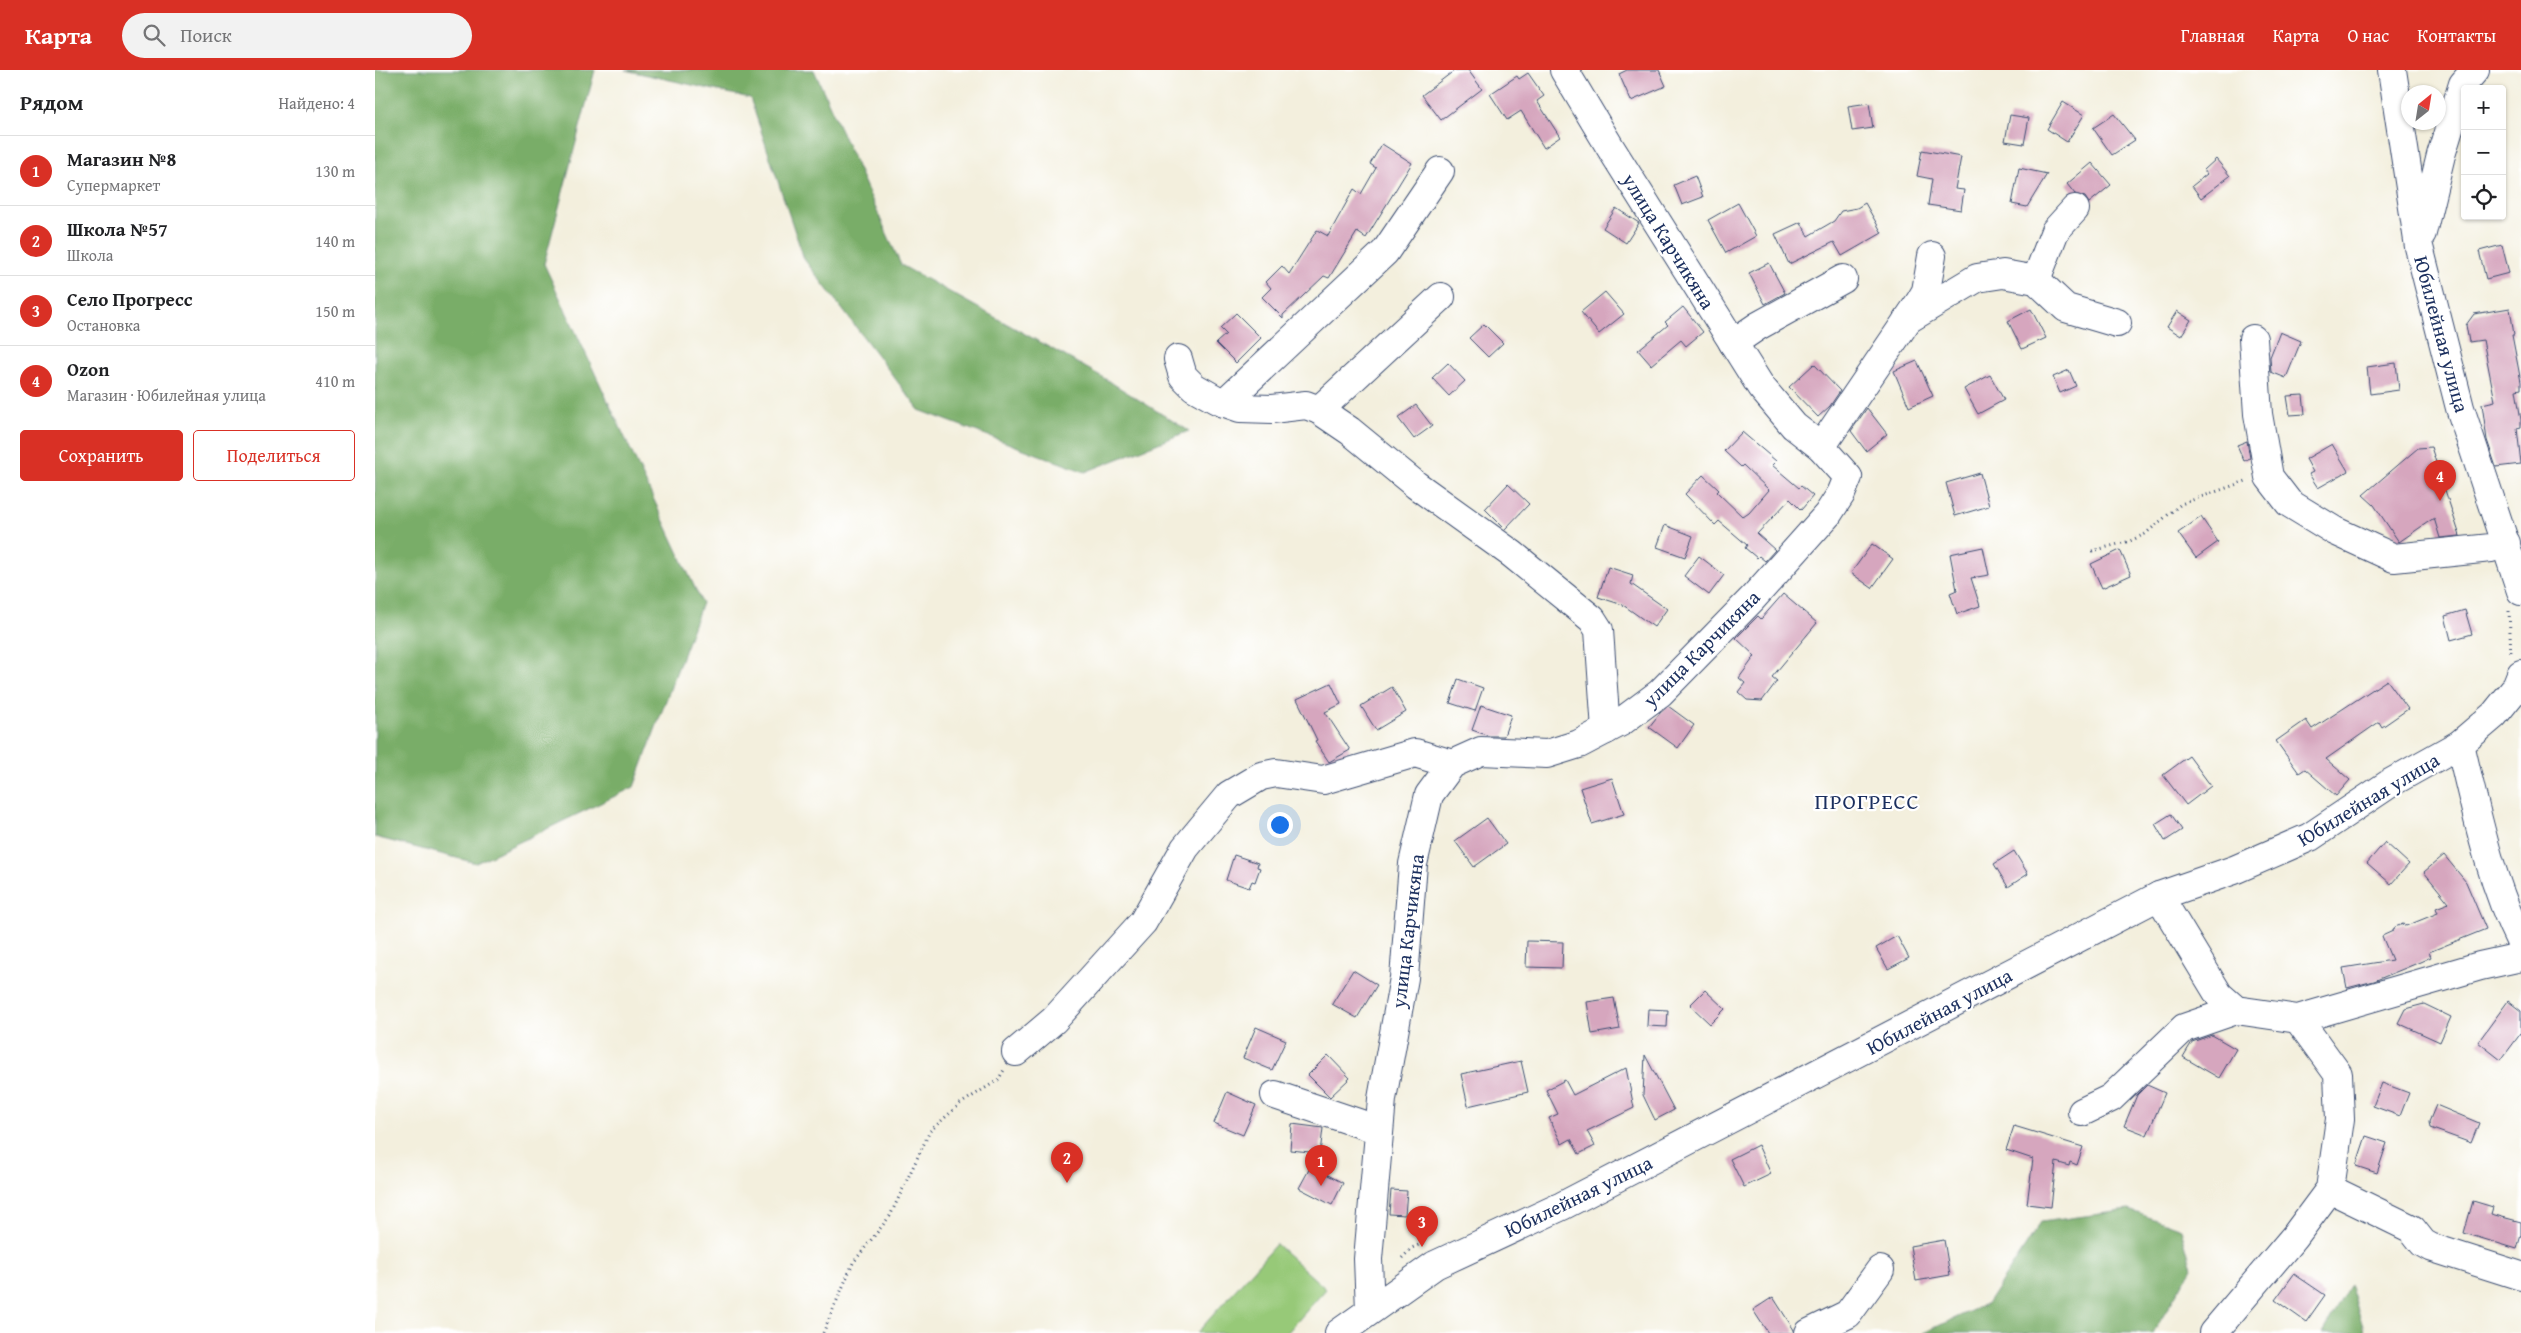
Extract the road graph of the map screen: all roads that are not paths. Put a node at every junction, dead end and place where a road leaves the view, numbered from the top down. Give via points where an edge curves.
1 (1564, 70) edge
2 (2392, 70) edge
3 (2475, 70) edge
4 (1440, 171) dead end
5 (2075, 209) dead end
6 (2419, 247) junction
7 (1932, 256) dead end
8 (1843, 279) dead end
9 (2036, 280) junction
10 (1441, 297) dead end
11 (1907, 320) junction
12 (2117, 323) dead end
13 (2253, 339) dead end
14 (1733, 343) junction
15 (1179, 359) dead end
16 (1224, 403) junction
17 (1319, 410) junction
18 (1821, 447) junction
19 (2506, 543) junction
20 (2519, 576) edge
21 (2521, 674) edge
22 (1606, 730) junction
23 (2460, 744) junction
24 (1452, 764) junction
25 (2159, 896) junction
26 (2521, 943) edge
27 (2521, 956) edge
28 (2235, 1010) junction
29 (2298, 1019) junction
30 (1015, 1052) road end
31 (1275, 1095) dead end
32 (2082, 1112) dead end
33 (1379, 1130) junction
34 (2330, 1189) junction
35 (1880, 1270) dead end
36 (2521, 1276) edge
37 (1370, 1310) junction
38 (1341, 1332) edge
39 (1809, 1333) edge
40 (2213, 1333) edge

1 - 14 street, улица Карчикяна
2 - 6 street, Юбилейная улица
3 - 6 street via 2463,84 2457,102
4 - 16 street via 1385,252
5 - 9 street via 2055,231
6 - 19 street, Юбилейная улица via 2460,408
7 - 11 street via 1926,291
8 - 14 street
9 - 11 street via 2003,274 1977,278
9 - 12 street via 2066,308
10 - 17 street
11 - 18 street
13 - 19 street via 2258,414 2269,477 2289,504 2335,532 2394,558 2491,548
14 - 18 street, улица Карчикяна via 1761,386 1794,426
15 - 16 street via 1183,376 1194,387
16 - 17 street via 1240,408 1272,410 1306,405
17 - 22 street via 1512,554 1592,619 1599,630
18 - 22 street, улица Карчикяна via 1848,477 1828,514 1660,694
19 - 20 street, Юбилейная улица
21 - 23 street, Юбилейная улица via 2515,689 2494,715
22 - 24 street, улица Карчикяна via 1579,744 1547,754 1481,751
23 - 25 street, Юбилейная улица via 2393,782 2310,837 2234,870
23 - 26 street via 2484,842 2509,919
24 - 30 street via 1415,753 1323,780 1276,773 1261,776 1229,795 1185,848 1143,922 1054,1020
24 - 33 street, улица Карчикяна via 1429,795 1413,864 1404,978
25 - 28 street via 2219,995
25 - 37 street, Юбилейная улица via 1562,1206 1435,1265
27 - 29 street
28 - 29 street
28 - 32 street via 2184,1028 2111,1098
29 - 34 street via 2337,1074 2340,1119
31 - 33 street
33 - 37 street, улица Карчикяна via 1368,1259
34 - 36 street via 2412,1229 2430,1247
34 - 40 street
35 - 39 street via 1848,1314
37 - 38 street, Юбилейная улица

